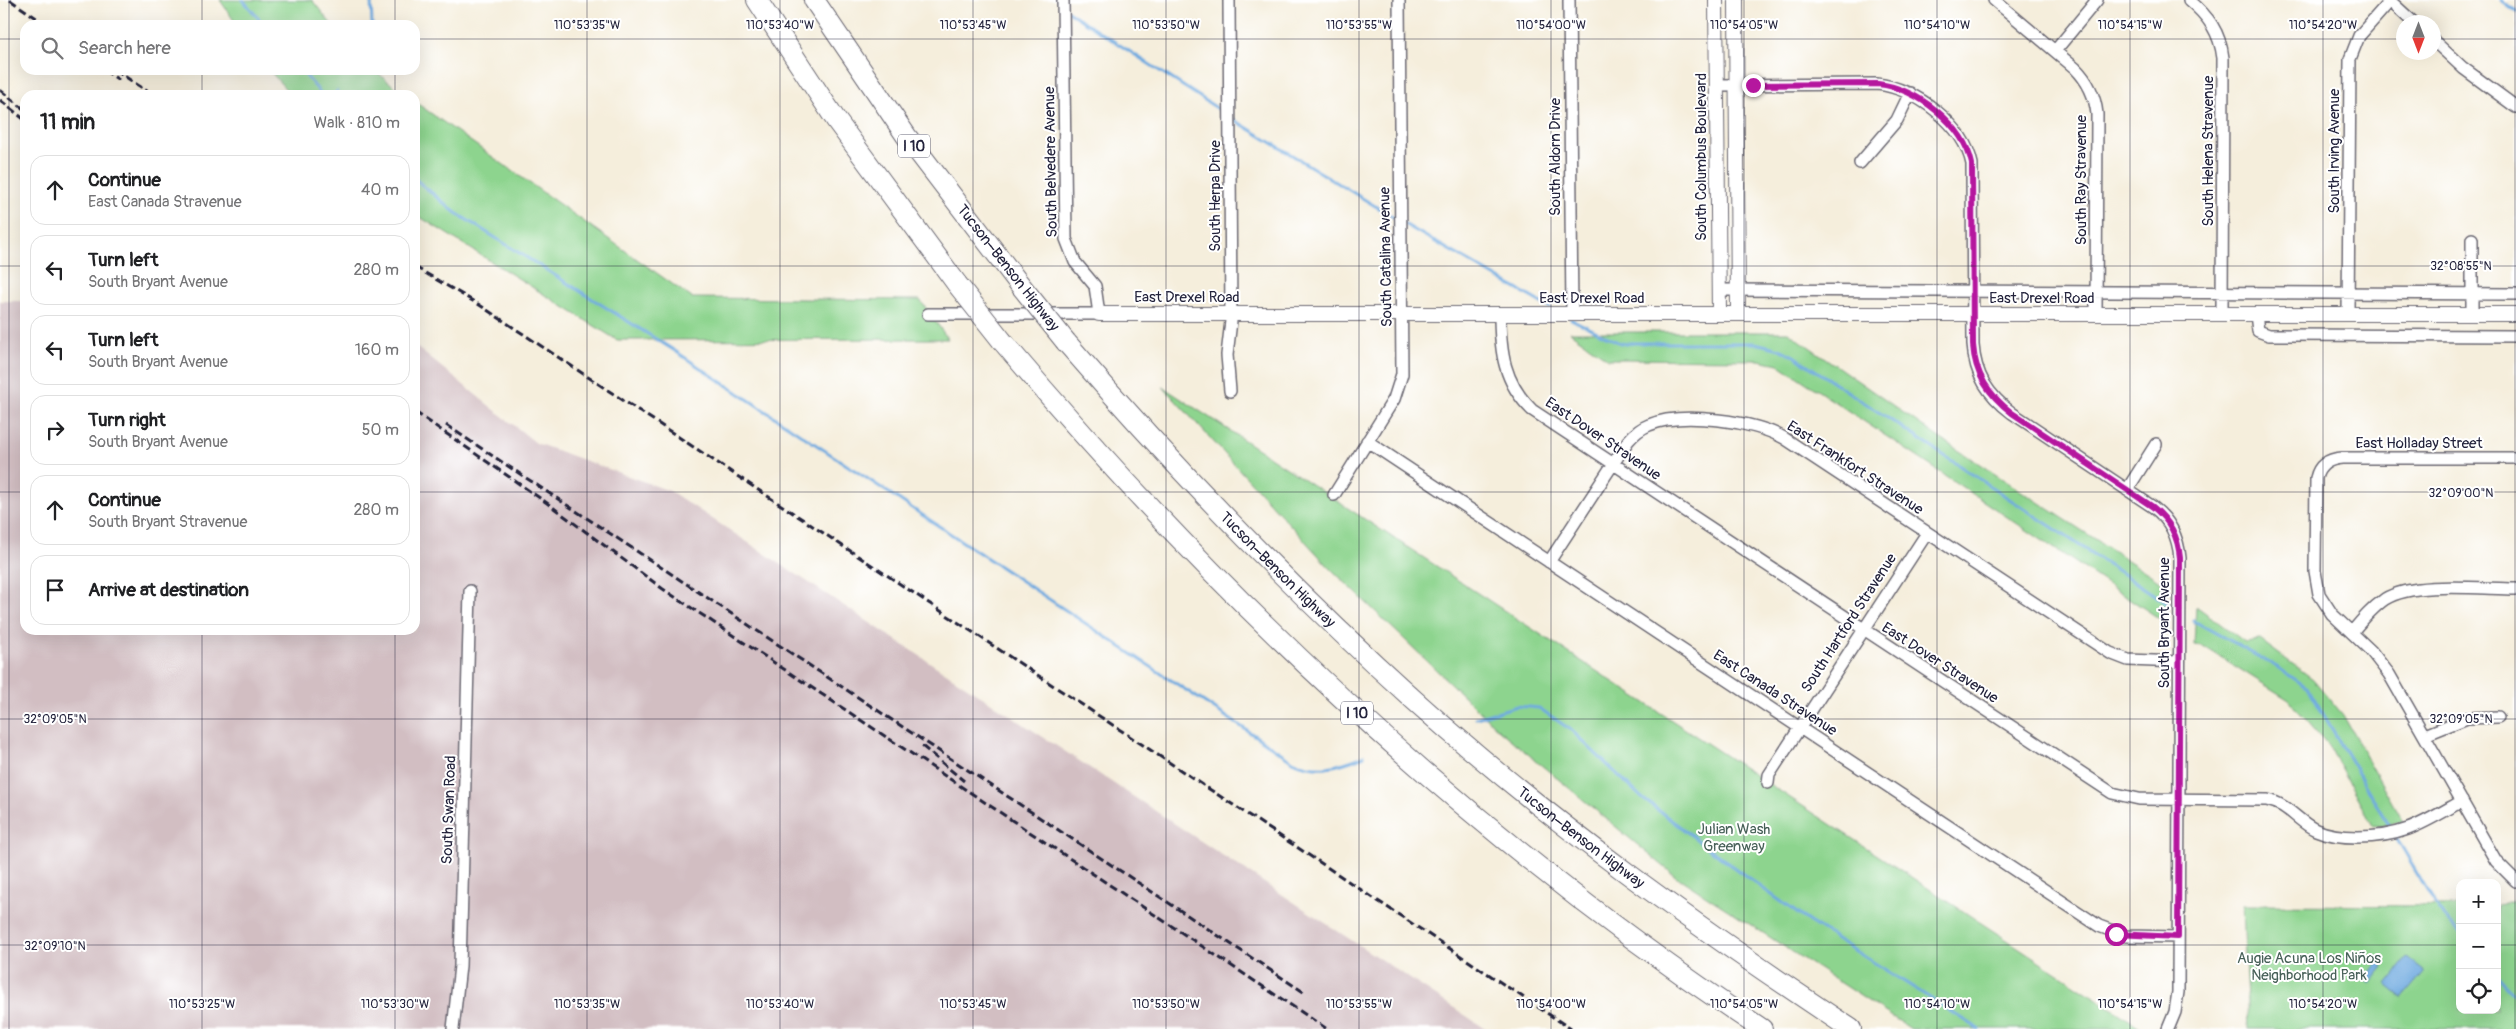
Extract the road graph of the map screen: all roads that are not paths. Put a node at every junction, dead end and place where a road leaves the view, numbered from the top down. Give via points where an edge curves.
1 (756, 0) edge
2 (814, 0) edge
3 (1063, 0) edge
4 (1229, 0) edge
5 (1399, 0) edge
6 (1569, 0) edge
7 (1716, 0) edge
8 (1736, 0) edge
9 (1994, 0) edge
10 (2097, 0) edge
11 (2189, 0) edge
12 (2389, 0) edge
13 (2405, 15) edge
14 (2441, 48) edge
15 (2055, 51) junction
16 (1717, 85) junction
17 (1736, 85) junction
18 (1910, 94) junction
19 (2516, 107) edge
20 (1860, 163) dead end
21 (2472, 240) dead end
22 (1718, 290) junction
23 (1737, 292) junction
24 (1973, 293) junction
25 (2096, 293) junction
26 (2222, 294) junction
27 (2348, 294) junction
28 (2472, 294) junction
29 (2516, 294) edge
30 (928, 314) dead end
31 (1099, 314) junction
32 (1231, 314) junction
33 (1402, 314) junction
34 (1500, 314) junction
35 (1572, 314) junction
36 (1719, 314) junction
37 (1738, 314) junction
38 (1973, 314) junction
39 (2096, 314) junction
40 (2222, 314) junction
41 (2256, 314) junction
42 (2348, 314) junction
43 (2472, 314) junction
44 (2516, 314) edge
45 (2516, 336) edge
46 (1230, 391) dead end
47 (1367, 442) junction
48 (2156, 444) dead end
49 (2516, 458) edge
50 (1612, 464) junction
51 (2127, 490) junction
52 (1334, 496) dead end
53 (1927, 532) junction
54 (1549, 562) junction
55 (2516, 589) edge
56 (470, 591) dead end
57 (1864, 630) junction
58 (2352, 632) junction
59 (2179, 662) junction
60 (2498, 717) dead end
61 (1799, 727) junction
62 (2425, 734) junction
63 (1768, 783) dead end
64 (2179, 799) junction
65 (2462, 801) junction
66 (2516, 881) edge
67 (2178, 937) junction
68 (1740, 955) junction
69 (453, 1029) edge
70 (1762, 1029) edge
71 (1851, 1029) edge
72 (1861, 1029) edge
73 (2168, 1029) edge

1 - 70 highway, I 10, bridge via 836,120 957,284 1103,460 1161,522 1254,617 1434,782 1660,959
2 - 68 highway, Tucson–Benson Highway / I 10, bridge via 907,136 1021,286 1066,342 1207,499 1307,600 1414,700 1565,826
3 - 31 street, South Belvedere Avenue via 1066,240 1075,262 1095,286
4 - 32 street, South Herpa Drive
5 - 33 street, South Catalina Avenue
6 - 35 street, South Aldorn Drive
7 - 16 street, South Columbus Boulevard
8 - 17 street
9 - 15 street, South Ray Stravenue
10 - 15 street
11 - 26 street, South Helena Stravenue via 2215,29 2223,58
12 - 13 street
12 - 27 street, South Irving Avenue via 2359,36 2350,58
14 - 19 street
15 - 25 street, South Ray Stravenue via 2080,74 2096,104
16 - 17 street, South Bryant Avenue
16 - 22 street, South Columbus Boulevard
17 - 18 street, South Bryant Avenue via 1878,84
17 - 23 street
18 - 20 street via 1897,120
18 - 24 street, South Bryant Avenue via 1956,130 1970,155
21 - 28 street
22 - 23 street, East Drexel Road
22 - 36 street, South Columbus Boulevard
23 - 24 street, East Drexel Road
23 - 37 street
24 - 25 street, East Drexel Road
24 - 38 street, South Bryant Avenue
25 - 26 street, East Drexel Road
25 - 39 street, South Ray Stravenue
26 - 27 street, East Drexel Road
26 - 40 street, South Helena Stravenue
27 - 28 street, East Drexel Road
27 - 42 street, South Irving Avenue
28 - 29 street, East Drexel Road
28 - 43 street
30 - 31 street, East Drexel Road
31 - 32 street, East Drexel Road
32 - 33 street, East Drexel Road
32 - 46 street, South Herpa Drive via 1227,356
33 - 34 street, East Drexel Road
33 - 47 street, South Catalina Avenue via 1400,383 1394,399
34 - 35 street, East Drexel Road
34 - 50 street, East Dover Stravenue via 1503,360 1516,392 1532,410
35 - 36 street, East Drexel Road
36 - 37 street, East Drexel Road
37 - 38 street, East Drexel Road
38 - 39 street, East Drexel Road
38 - 51 street, South Bryant Avenue via 1976,366 1991,395 2012,413
39 - 40 street, East Drexel Road
40 - 41 street, East Drexel Road
41 - 42 street, East Drexel Road
41 - 45 street via 2258,331 2269,335
42 - 43 street, East Drexel Road
43 - 44 street, East Drexel Road
47 - 52 street, South Catalina Avenue
47 - 54 street, East Canada Stravenue
48 - 51 street
49 - 58 street, East Holladay Street via 2342,458 2323,465 2316,481 2317,584 2325,606
50 - 53 street, East Frankfort Stravenue via 1634,434 1657,422 1744,422 1784,438
50 - 54 street, East Frankfort Stravenue
50 - 57 street, East Dover Stravenue
51 - 59 street, South Bryant Avenue via 2160,513 2177,539 2180,558
53 - 57 street, South Hartford Stravenue
53 - 59 street, East Frankfort Stravenue via 2110,653 2128,660
54 - 61 street, East Canada Stravenue
55 - 58 street via 2404,591 2377,606
56 - 69 street, South Swan Road via 460,966
57 - 61 street, South Hartford Stravenue
57 - 64 street, East Dover Stravenue via 2104,790 2129,798
58 - 62 street via 2389,674
59 - 64 street, South Bryant Avenue
60 - 62 street via 2467,718
61 - 63 street, South Hartford Stravenue via 1769,775
61 - 67 street, East Canada Stravenue via 2107,931 2126,936
62 - 65 street
64 - 65 street, East Dover Stravenue via 2272,801 2322,832 2371,837 2410,830
64 - 67 street, South Bryant Avenue
65 - 66 street via 2496,861
67 - 73 street, South Bryant Avenue via 2177,1003
68 - 71 highway, Tucson–Benson Highway / I 10
68 - 72 highway

